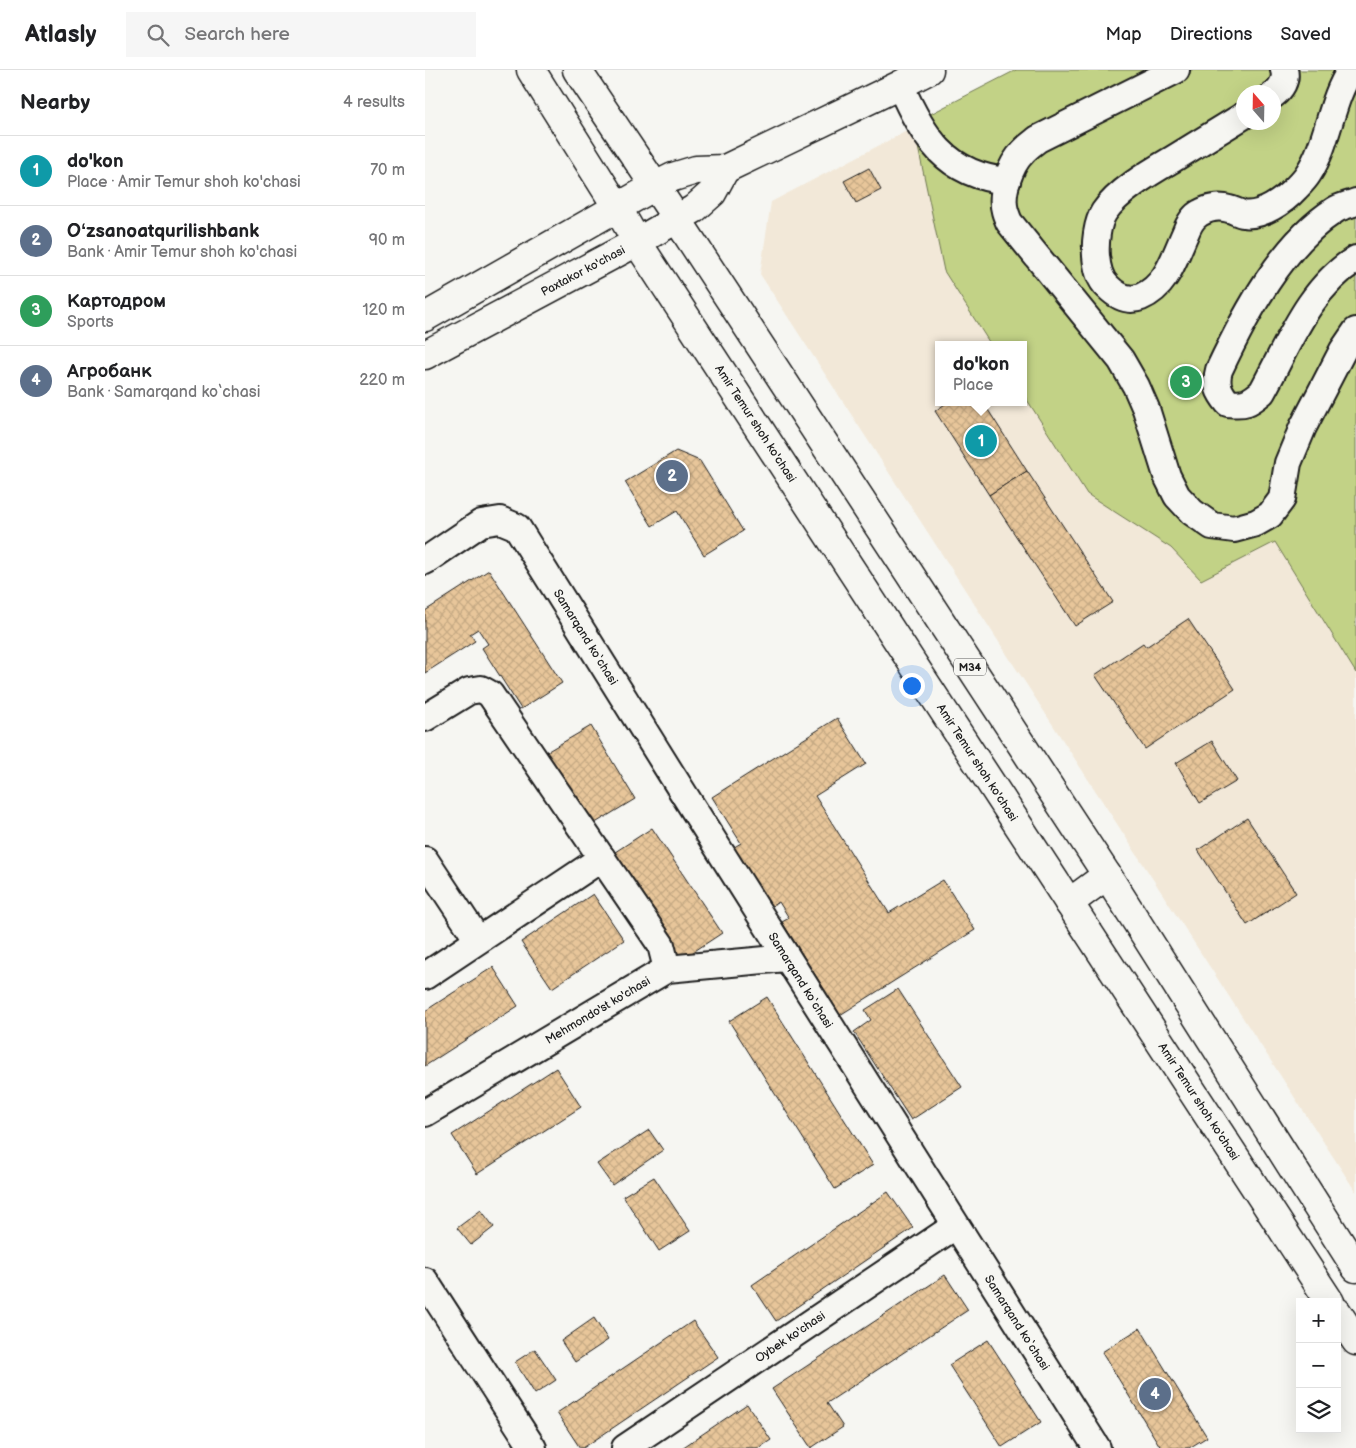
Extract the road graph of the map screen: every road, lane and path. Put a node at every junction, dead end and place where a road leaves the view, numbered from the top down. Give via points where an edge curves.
1 (531, 70) edge
2 (577, 70) edge
3 (929, 70) edge
4 (1177, 70) edge
5 (1284, 70) edge
6 (1351, 70) edge
7 (901, 85) junction
8 (1281, 88) edge
9 (1236, 120) edge
10 (725, 169) junction
11 (1007, 181) junction
12 (655, 186) junction
13 (1356, 202) edge
14 (617, 207) junction
15 (677, 219) junction
16 (637, 242) junction
17 (1356, 259) edge
18 (425, 317) edge
19 (1356, 331) edge
20 (425, 355) edge
21 (425, 561) edge
22 (425, 718) edge
23 (602, 858) junction
24 (425, 860) edge
25 (1107, 875) junction
26 (1069, 902) junction
27 (478, 940) junction
28 (786, 958) junction
29 (667, 969) junction
30 (425, 976) edge
31 (425, 1113) edge
32 (955, 1226) junction
33 (1356, 1268) edge
34 (425, 1281) edge
35 (1327, 1298) edge
36 (1341, 1318) edge
37 (1356, 1341) edge
38 (533, 1448) edge
39 (625, 1448) edge
40 (1097, 1448) edge

1 - 14 main road, Amir Temur shoh ko'chasi
2 - 12 main road, M34
3 - 7 main road
4 - 11 street via 1038,139 1021,153 1011,167
5 - 8 street via 1286,76
6 - 9 street via 1343,82 1316,160 1308,176 1294,191 1274,206 1259,212 1243,214 1228,208 1216,208 1196,214 1162,283 1139,298 1126,299 1114,293 1104,283 1097,267 1095,249 1103,213 1116,198 1147,175
7 - 10 main road
7 - 11 street via 930,140 951,162 985,178
10 - 12 main road via 696,170
10 - 15 main road, Paxtakor ko'chasi via 712,194
11 - 19 street via 1004,197 1009,222 1121,360 1146,408 1167,476 1177,496 1212,526 1234,529 1270,515 1281,499 1288,464 1303,428
12 - 14 main road
12 - 15 main road, M34
13 - 17 street via 1336,209 1299,241 1244,320 1216,378 1221,395 1228,403 1250,402 1262,392 1305,312 1320,291
14 - 16 main road, Amir Temur shoh ko'chasi
14 - 18 main road
15 - 16 main road, Paxtakor ko'chasi
15 - 25 main road, M34
16 - 20 main road, Paxtakor ko'chasi
16 - 26 main road, Amir Temur shoh ko'chasi
21 - 28 street, Samarqand ko‘chasi via 481,523 500,520 517,528
22 - 23 street via 469,692 481,689 490,694
23 - 27 street
23 - 29 street via 661,945
24 - 27 street
25 - 26 main road
25 - 33 main road, M34
26 - 35 main road, Amir Temur shoh ko'chasi
27 - 30 street
28 - 29 street, Mehmondo'st ko'chasi
28 - 32 street, Samarqand ko‘chasi
29 - 31 street, Mehmondo'st ko'chasi
32 - 39 street, Oybek ko'chasi
32 - 40 street, Samarqand ko‘chasi
34 - 38 street
36 - 37 main road

